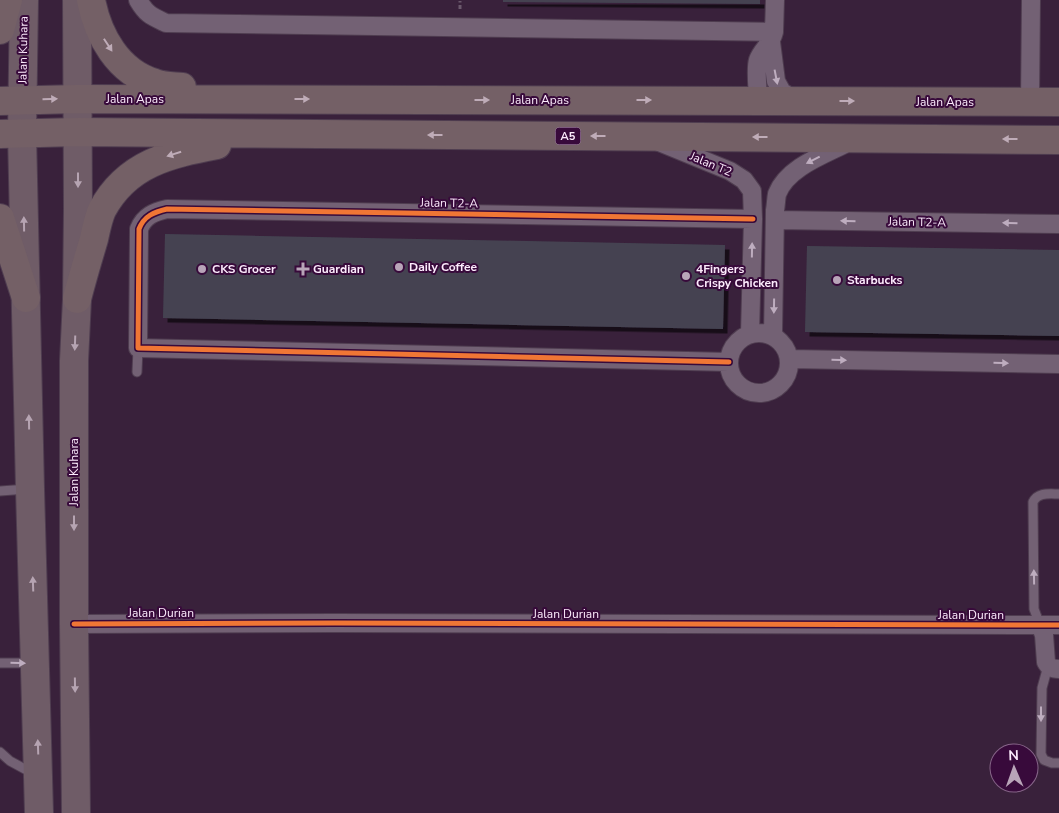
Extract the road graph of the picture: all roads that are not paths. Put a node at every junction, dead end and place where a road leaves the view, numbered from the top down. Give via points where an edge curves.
1 (8, 0) edge
2 (24, 0) edge
3 (78, 0) edge
4 (91, 0) edge
5 (138, 0) edge
6 (775, 0) edge
7 (1031, 0) edge
8 (0, 30) edge
9 (773, 37) junction
10 (78, 98) junction
11 (273, 99) junction
12 (758, 100) junction
13 (11, 101) edge
14 (798, 101) junction
15 (1030, 102) junction
16 (1059, 102) edge
17 (78, 132) junction
18 (273, 133) junction
19 (11, 134) edge
20 (643, 136) junction
21 (856, 138) junction
22 (900, 138) junction
23 (1059, 140) edge
24 (0, 218) edge
25 (752, 219) junction
26 (775, 220) junction
27 (1059, 224) edge
28 (26, 298) junction
29 (77, 299) junction
30 (750, 334) junction
31 (773, 336) junction
32 (138, 348) junction
33 (790, 359) junction
34 (729, 362) junction
35 (1059, 364) edge
36 (137, 372) dead end
37 (30, 489) junction
38 (0, 490) edge
39 (1059, 494) edge
40 (74, 624) junction
41 (1040, 625) junction
42 (1059, 625) edge
43 (0, 662) edge
44 (36, 663) junction
45 (1054, 668) edge
46 (0, 752) edge
47 (1059, 763) edge
48 (39, 776) junction
49 (39, 813) edge
50 (76, 813) edge

1 - 8 highway
2 - 13 main road, Jalan Kuhara
3 - 10 main road
4 -> 11 highway via 101,35 114,56 134,74 155,84
5 - 9 street via 144,11 166,23
6 - 9 street
7 - 15 street
9 - 12 street via 757,64
9 -> 14 street via 776,81 782,92
10 - 11 highway, Jalan Apas
13 -> 10 highway, Jalan Apas
10 - 17 main road, Jalan Kuhara
11 -> 12 highway, Jalan Apas
12 - 14 highway, Jalan Apas
12 - 22 highway via 762,110 778,122 860,126
13 - 19 main road, Jalan Kuhara
14 -> 15 highway, Jalan Apas
15 - 16 highway, Jalan Apas
17 - 18 highway, A5
17 - 19 highway, A5
17 -> 29 main road, Jalan Kuhara
20 -> 18 highway, A5
18 -> 29 highway via 181,152 136,171 115,190 101,212
28 -> 19 main road
21 -> 20 highway, A5
20 - 25 street, Jalan T2 via 730,171 744,180 752,191
21 - 22 highway, A5
21 -> 26 street via 800,167 785,180 777,194
23 -> 22 highway, A5
24 - 28 highway
30 -> 25 street, Jalan T2
25 - 32 street, Jalan T2-A via 155,211 146,217 139,229
27 -> 26 street, Jalan T2-A
26 -> 31 street
37 -> 28 main road
29 -> 40 main road, Jalan Kuhara
30 - 31 street
30 - 34 street via 735,344
31 - 33 street via 787,349
32 - 34 street
32 - 36 lane
33 - 34 street via 790,369 780,386 761,394 742,388 734,381
33 -> 35 street
37 - 38 lane
44 -> 37 main road
41 -> 39 lane via 1034,608 1033,502 1042,494
40 - 41 street, Jalan Durian
40 -> 50 main road, Jalan Kuhara
41 - 42 street, Jalan Durian
41 - 45 street via 1046,659
43 -> 44 lane
48 -> 44 main road
45 -> 47 lane via 1042,688 1041,754 1044,760
46 - 48 lane
48 - 49 main road

